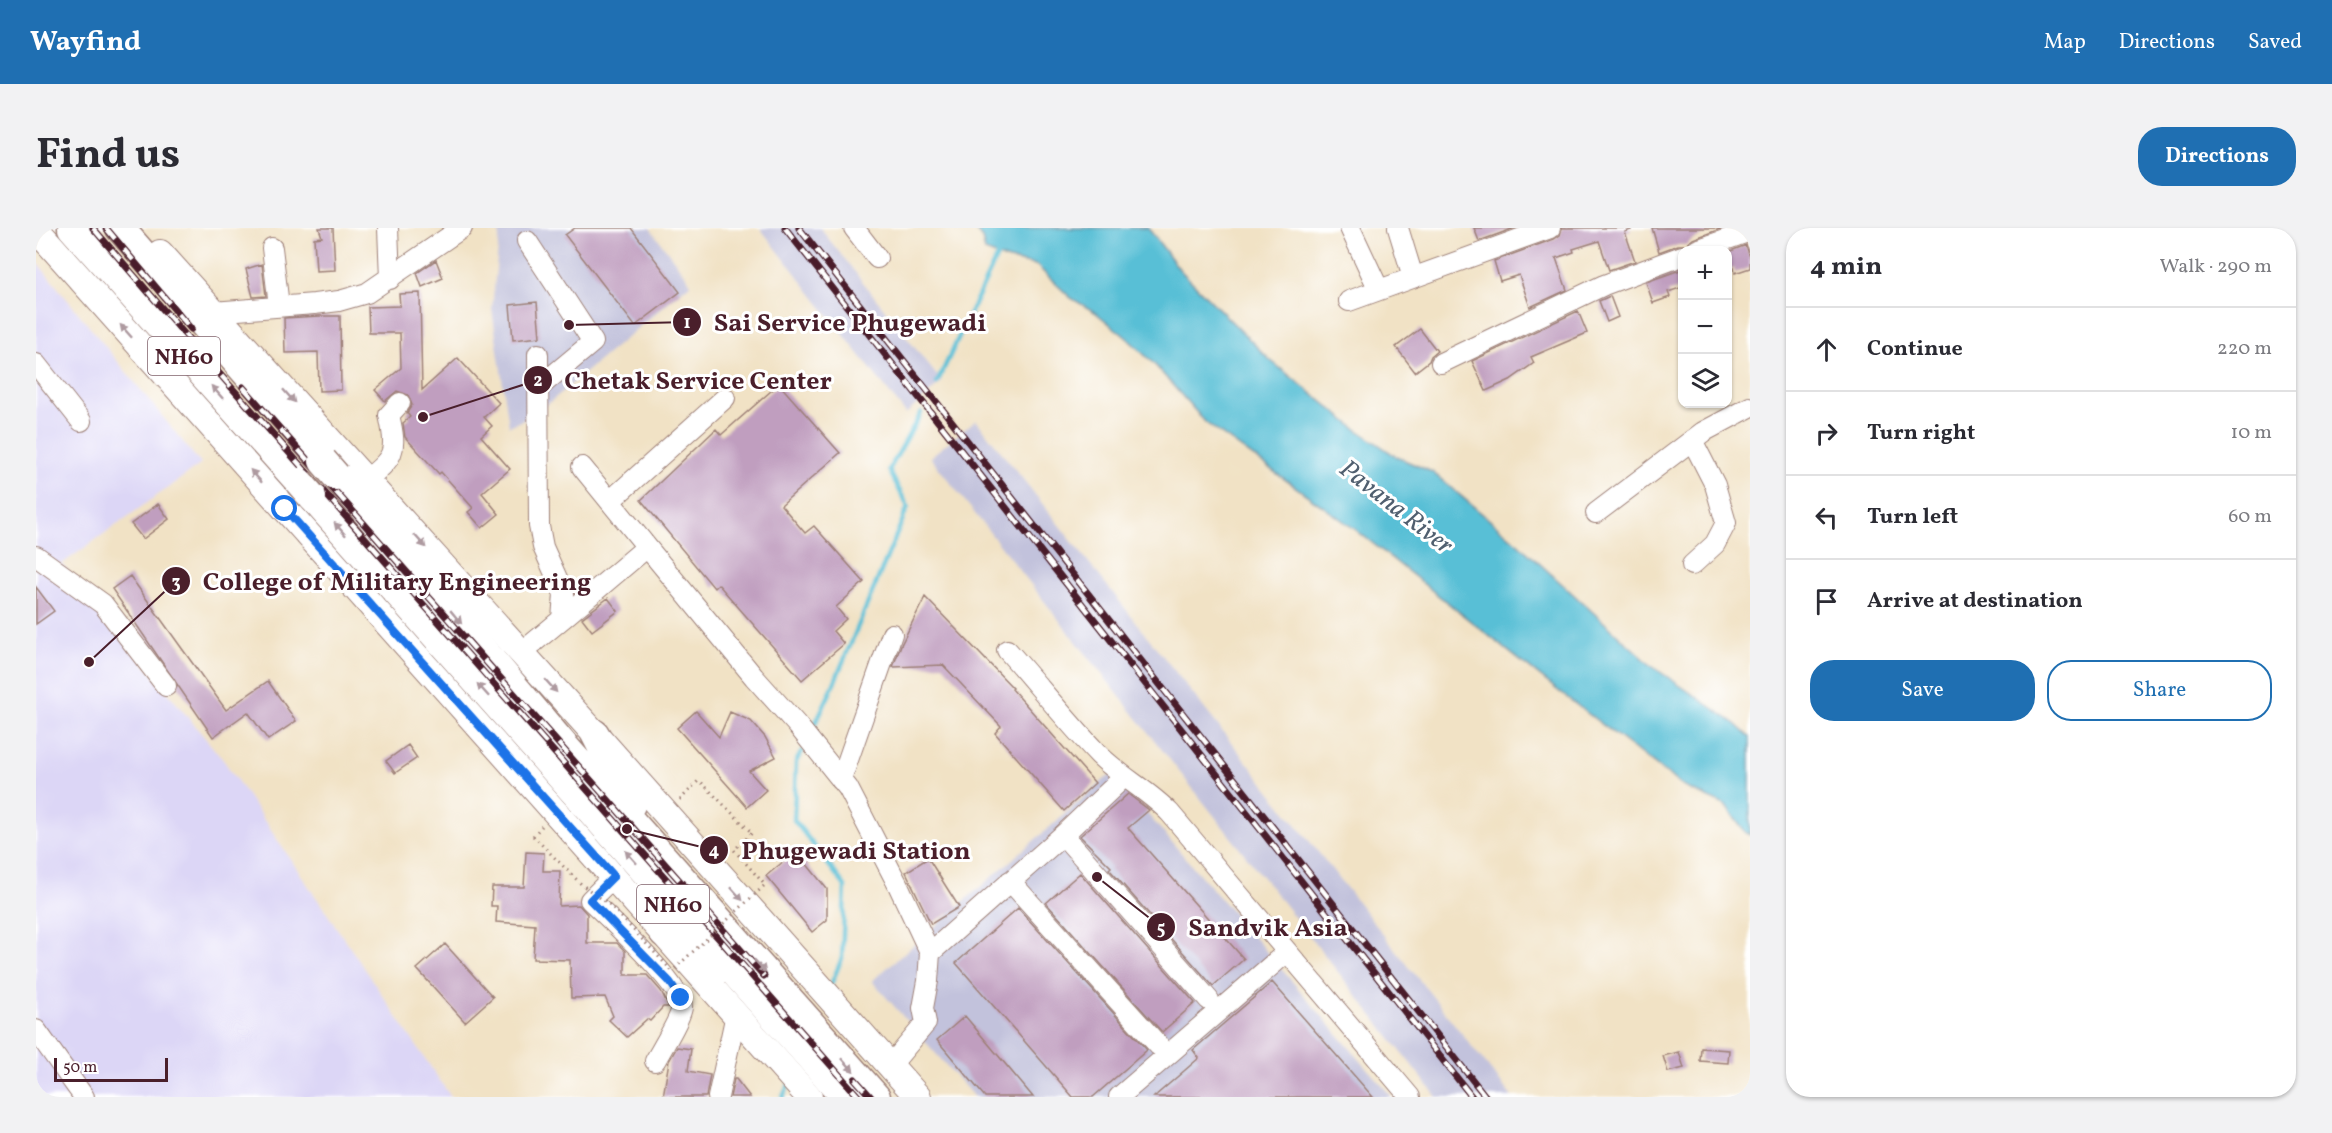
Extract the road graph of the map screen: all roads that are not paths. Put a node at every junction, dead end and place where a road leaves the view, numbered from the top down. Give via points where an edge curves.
1 (72, 228) edge
2 (120, 228) edge
3 (138, 228) edge
4 (388, 228) edge
5 (462, 228) edge
6 (854, 228) edge
7 (1350, 228) edge
8 (1398, 228) edge
9 (1550, 228) edge
10 (36, 229) edge
11 (1750, 231) edge
12 (527, 241) dead end
13 (1708, 246) edge
14 (272, 248) dead end
15 (877, 258) dead end
16 (1678, 258) edge
17 (1413, 277) junction
18 (390, 279) junction
19 (1379, 290) junction
20 (1349, 302) dead end
21 (279, 306) junction
22 (213, 312) junction
23 (538, 354) dead end
24 (1441, 363) dead end
25 (36, 364) edge
26 (538, 388) junction
27 (725, 398) dead end
28 (400, 403) dead end
29 (1750, 407) edge
30 (81, 421) dead end
31 (1692, 440) junction
32 (334, 465) junction
33 (582, 467) dead end
34 (365, 481) junction
35 (609, 501) junction
36 (285, 509) junction
37 (1596, 513) dead end
38 (647, 547) junction
39 (36, 556) edge
40 (1692, 565) dead end
41 (562, 619) junction
42 (892, 634) dead end
43 (1007, 650) dead end
44 (521, 653) junction
45 (166, 686) dead end
46 (595, 734) junction
47 (1124, 777) junction
48 (841, 780) junction
49 (1063, 835) junction
50 (651, 843) junction
51 (614, 876) junction
52 (1010, 881) junction
53 (664, 933) joint
54 (1287, 952) junction
55 (930, 953) junction
56 (1209, 1000) dead end
57 (746, 1006) junction
58 (36, 1030) edge
59 (1159, 1046) dead end
60 (803, 1057) edge
61 (655, 1061) dead end
62 (890, 1066) junction
63 (84, 1097) edge
64 (718, 1097) edge
65 (844, 1097) edge
66 (876, 1097) edge
67 (918, 1097) edge
68 (1119, 1097) edge
69 (1410, 1097) edge

57 -> 1 highway, NH60 via 305,490
2 - 32 highway, NH60
3 - 22 main road
4 - 18 street
5 - 18 street
6 - 15 street
7 - 19 street
8 - 17 street
9 - 17 street
36 -> 10 main road
11 - 13 street
12 - 26 street via 593,342
14 - 21 street
16 - 24 street via 1604,285
17 - 19 street
18 - 21 street via 367,293 339,300
19 - 20 street
21 - 22 street
22 -> 32 main road
23 - 26 street
25 - 30 street
26 - 41 street via 539,526 543,547 564,594
27 - 35 street
28 - 34 street via 389,415 393,452
29 - 31 street
31 - 37 street
31 - 40 street via 1715,485 1726,523 1715,544
32 - 34 main road
32 - 36 main road
32 -> 50 highway, NH60 via 567,749
33 - 35 street
34 -> 44 main road
35 - 38 street
36 - 51 main road
38 - 41 street
38 - 48 street
39 - 45 street via 103,604
41 - 44 street
42 - 48 street
43 - 47 street
44 -> 46 main road
46 - 50 highway
46 -> 62 main road
47 - 49 street
47 - 54 street via 1170,813
48 - 55 street via 899,886
49 - 52 street
49 - 56 street
50 -> 60 highway, NH60
51 - 53 main road
51 - 61 street via 590,900 681,998 682,1009
52 - 55 street
52 - 59 street
53 - 57 highway
54 - 68 street
54 - 69 street
55 - 62 street via 923,1008 926,1023
57 - 60 highway, NH60
57 - 64 street
58 - 63 street
60 - 65 highway, NH60
60 -> 66 highway, NH60
62 - 67 main road

